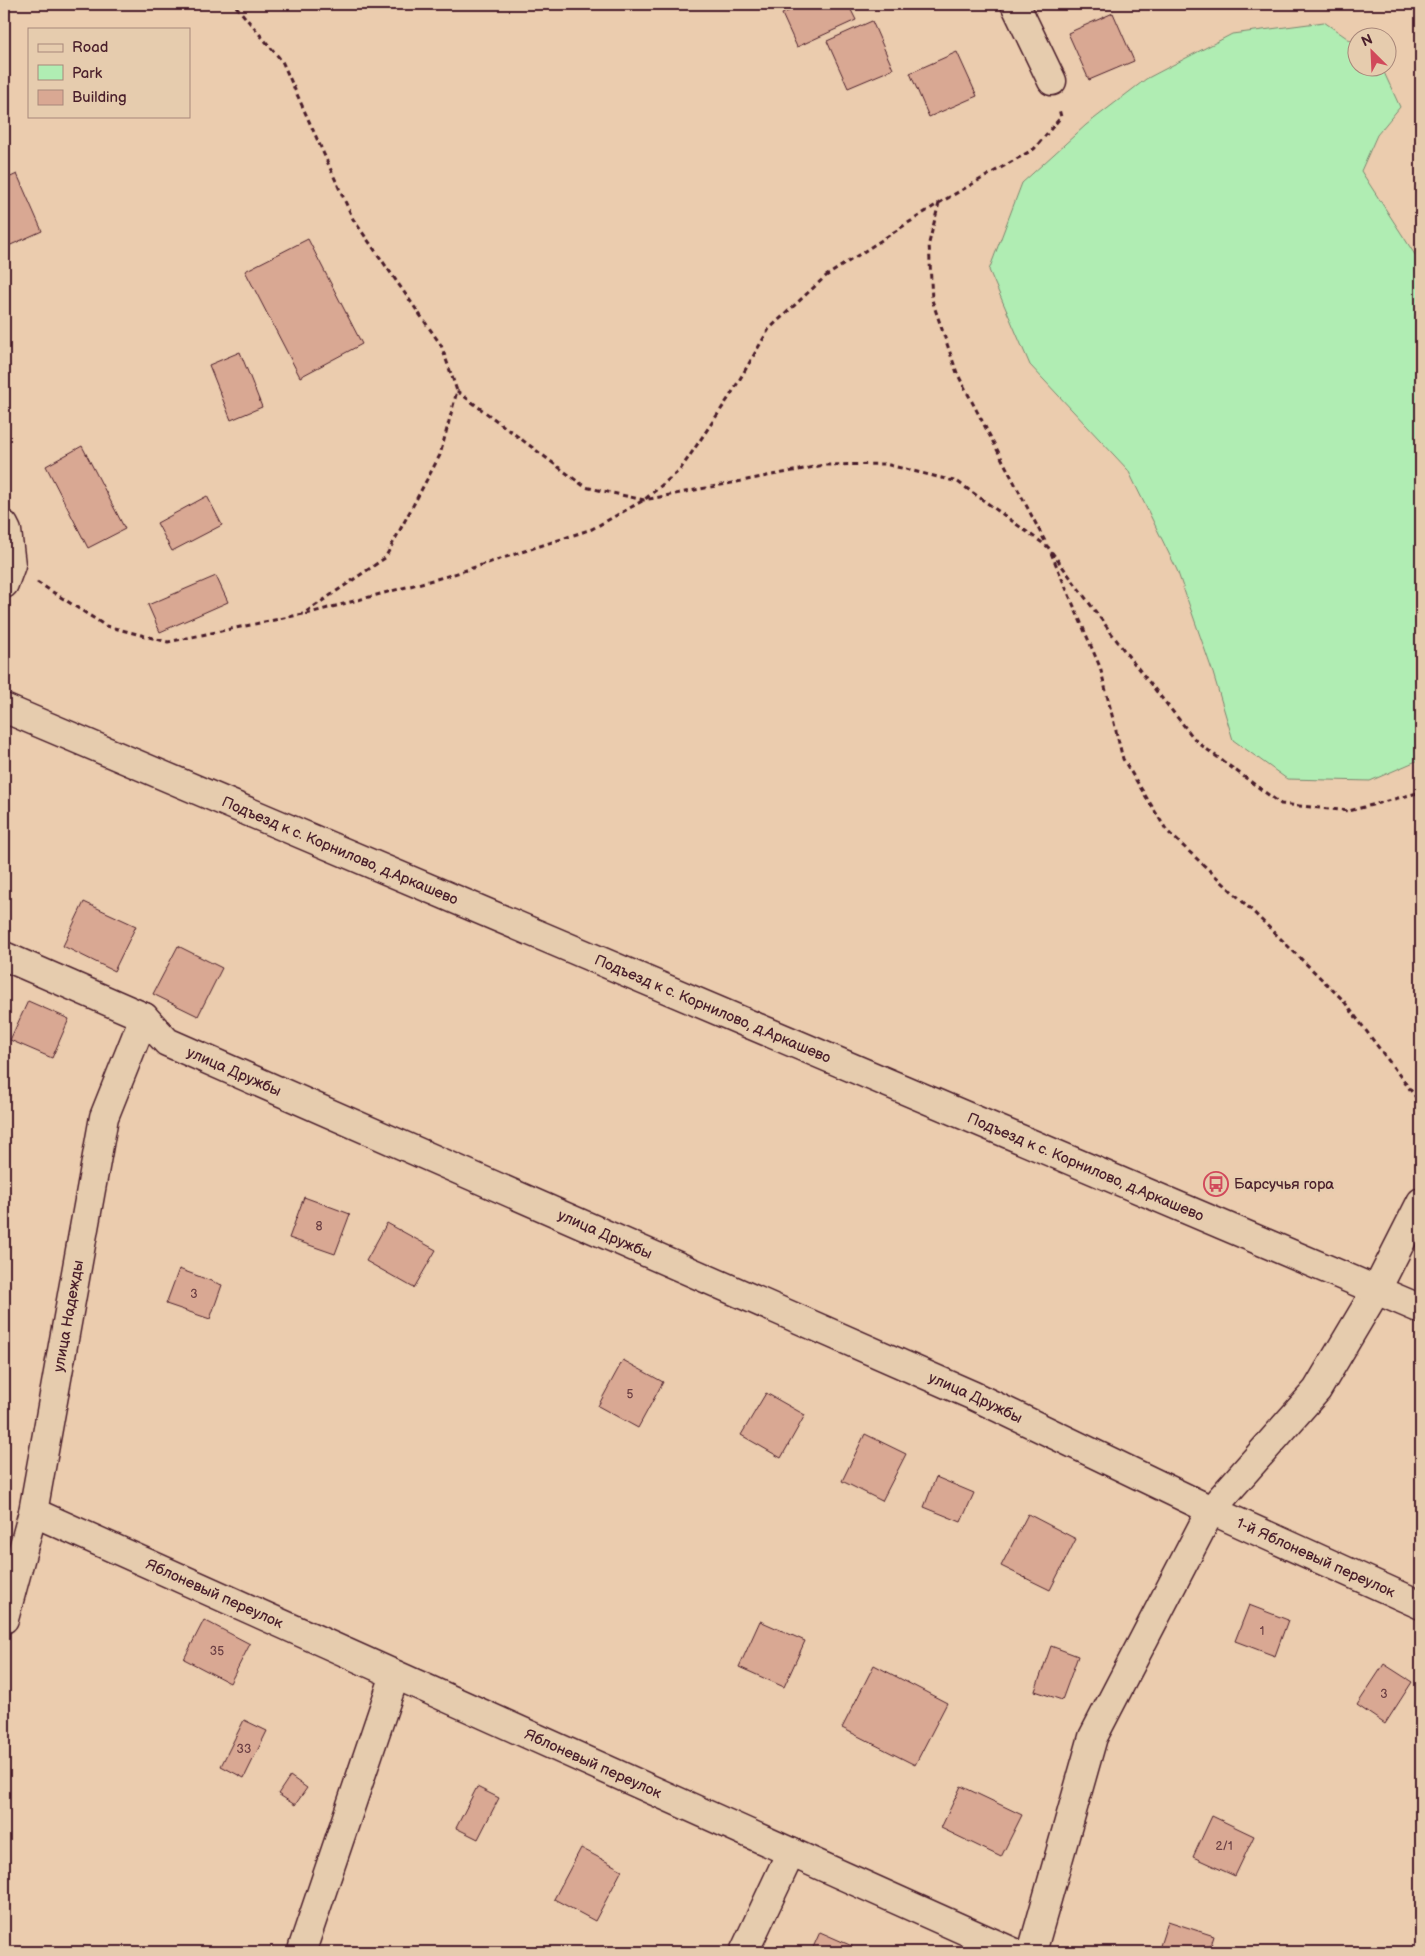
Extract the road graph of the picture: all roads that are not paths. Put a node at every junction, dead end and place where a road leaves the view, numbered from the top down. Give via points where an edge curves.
1 (1015, 4) edge
2 (1052, 81) road end
3 (4, 525) edge
4 (8, 575) edge
5 (4, 708) edge
6 (4, 956) edge
7 (144, 1016) junction
8 (1421, 1202) edge
9 (1377, 1289) junction
10 (1421, 1308) edge
11 (1211, 1510) junction
12 (33, 1512) junction
13 (1421, 1606) edge
14 (4, 1619) edge
15 (395, 1675) junction
16 (791, 1852) junction
17 (303, 1946) dead end
18 (744, 1952) edge
19 (1013, 1952) edge
20 (1032, 1952) edge

1 - 2 street
3 - 4 street via 7,531
5 - 9 street, Подъезд к с. Корнилово, д.Аркашево
6 - 7 street, улица Дружбы
7 - 11 street, улица Дружбы via 167,1042 974,1396
7 - 12 street, улица Надежды via 104,1117
8 - 9 street
9 - 10 street, Подъезд к с. Корнилово, д.Аркашево
9 - 11 street via 1317,1390
11 - 13 street, 1-й Яблоневый переулок
11 - 20 street via 1093,1738
12 - 14 street, улица Надежды
12 - 15 street, Яблоневый переулок
15 - 16 street, Яблоневый переулок
15 - 17 street
16 - 18 street
16 - 19 street, Яблоневый переулок

